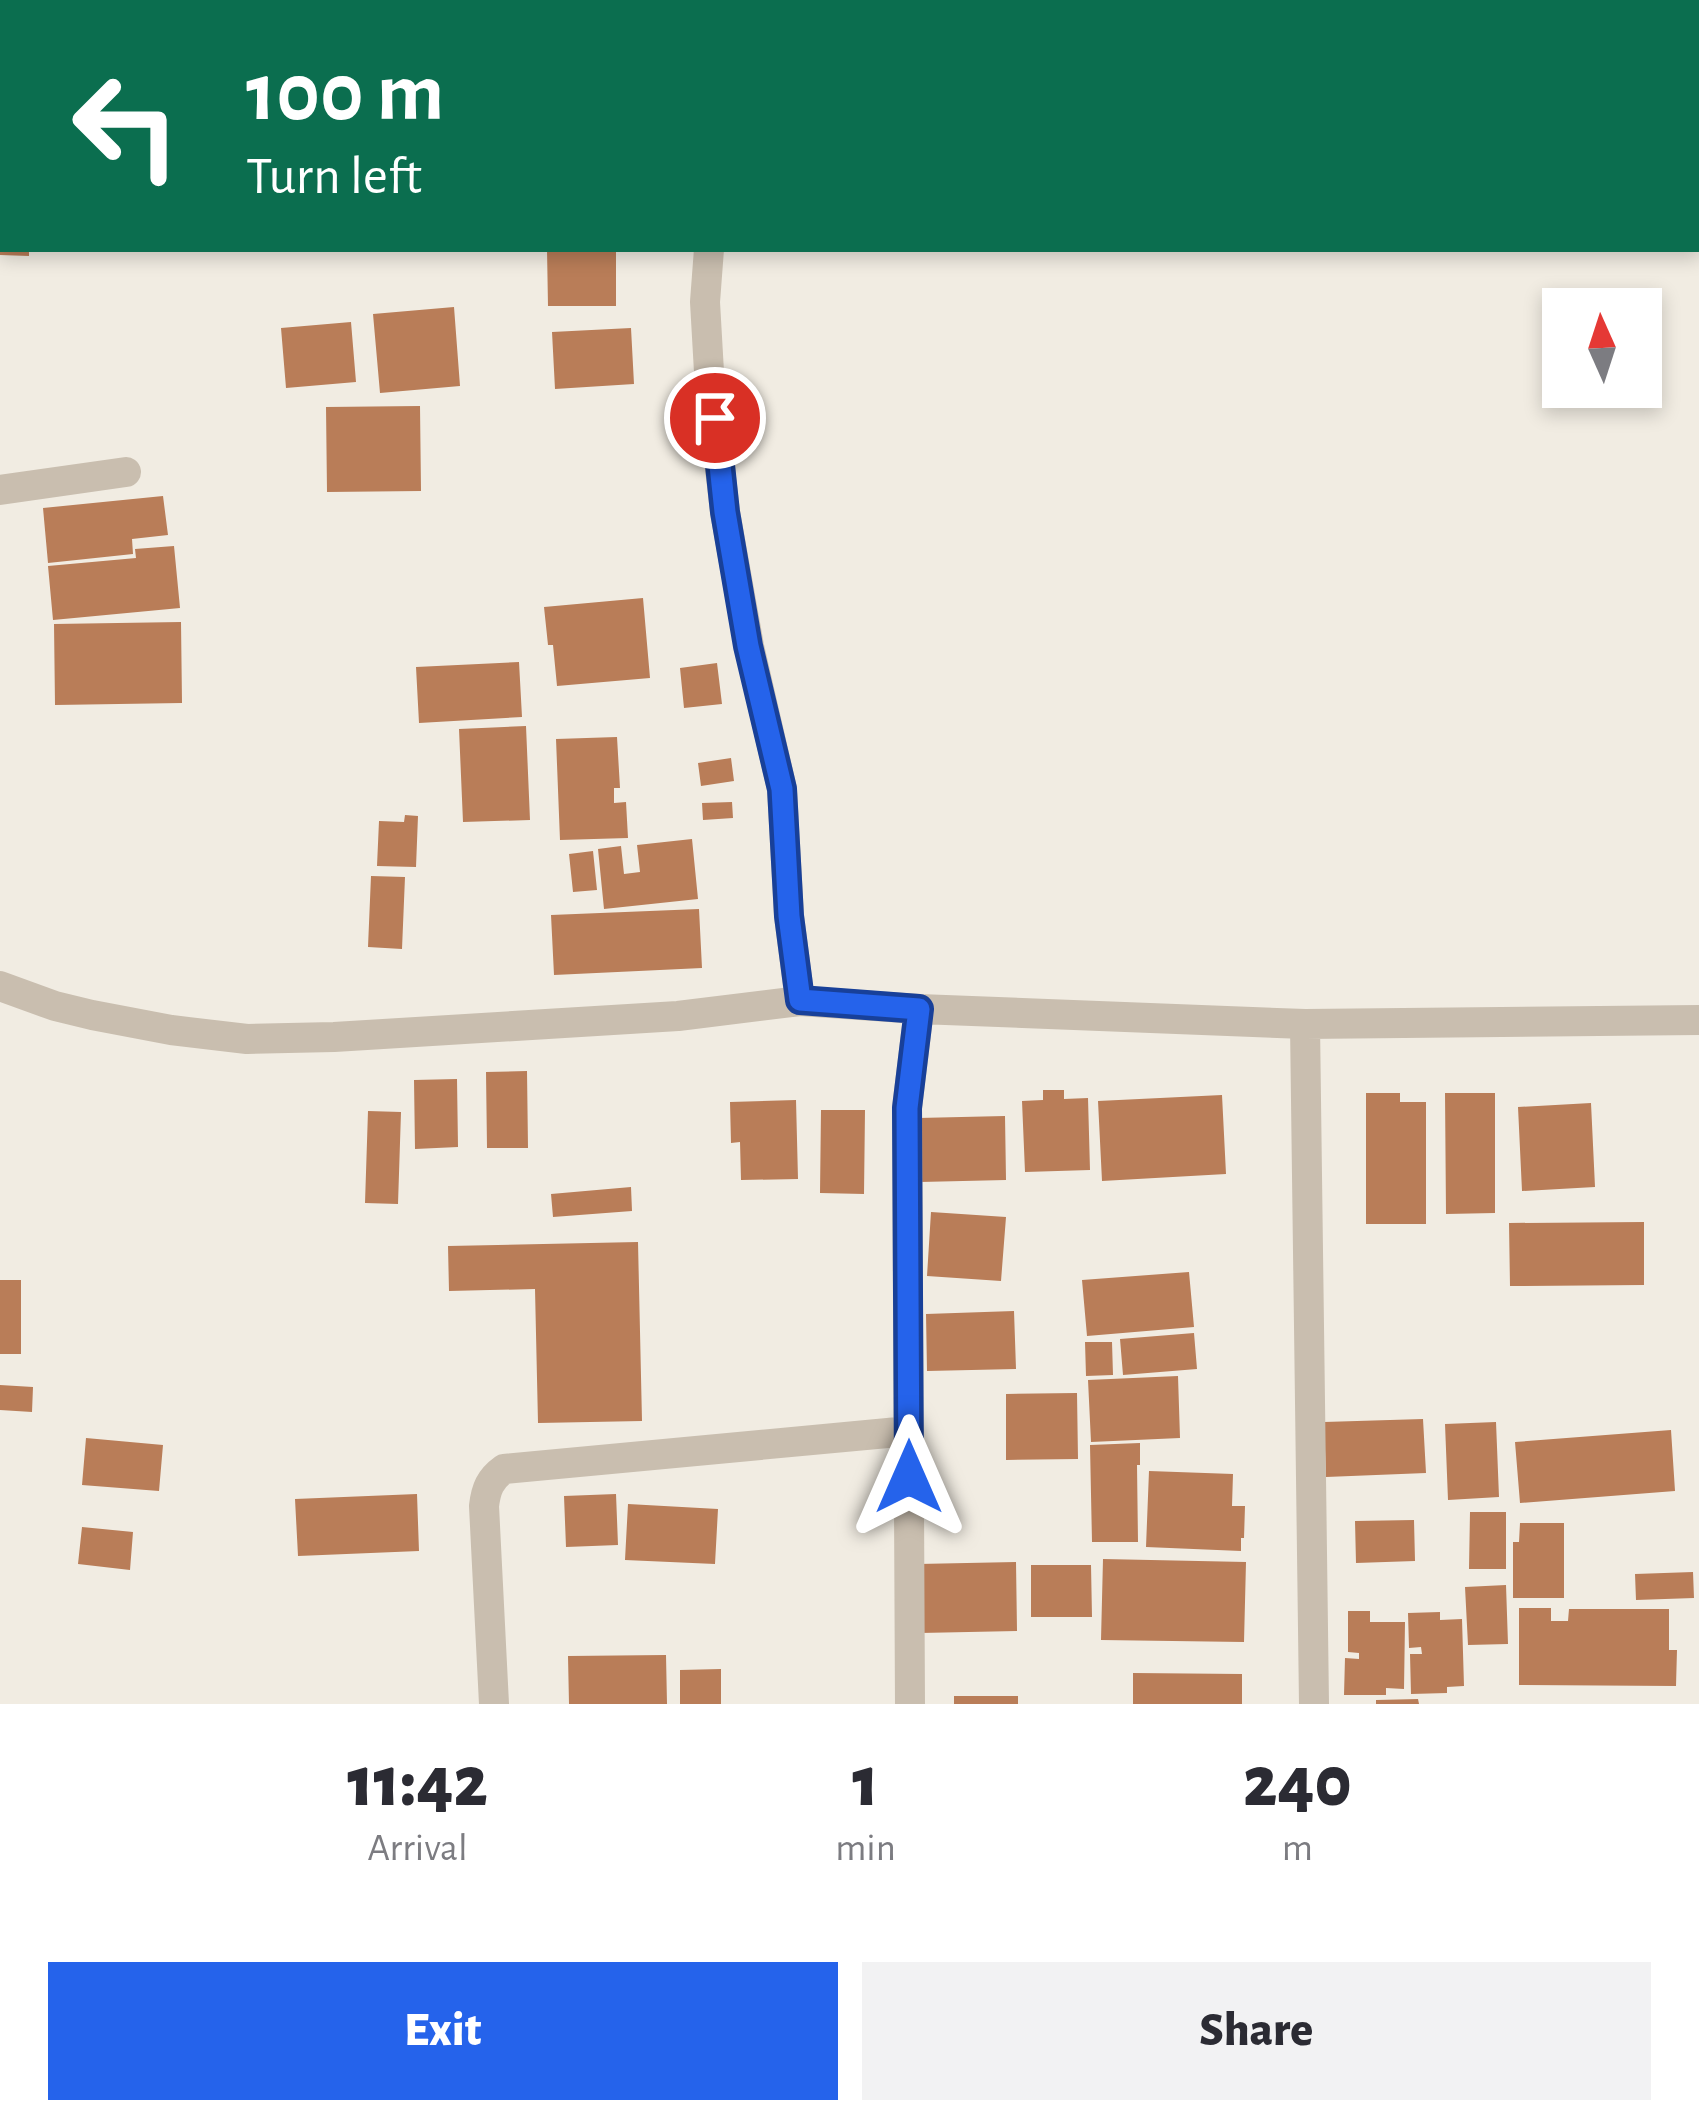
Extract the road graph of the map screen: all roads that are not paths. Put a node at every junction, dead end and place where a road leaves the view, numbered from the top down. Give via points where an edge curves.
1 (710, 252) edge
2 (126, 472) dead end
3 (0, 490) edge
4 (0, 986) edge
5 (800, 1000) junction
6 (919, 1009) junction
7 (1699, 1020) edge
8 (1305, 1024) junction
9 (909, 1431) junction
10 (494, 1704) edge
11 (910, 1704) edge
12 (1314, 1704) edge

1 - 5 street via 705,302 725,512 782,789
2 - 3 street
4 - 5 street via 92,1015 247,1039 678,1016
5 - 6 street
6 - 8 street
6 - 9 street via 907,1108
7 - 8 street
8 - 12 street
9 - 10 street via 504,1469 484,1506
9 - 11 street

